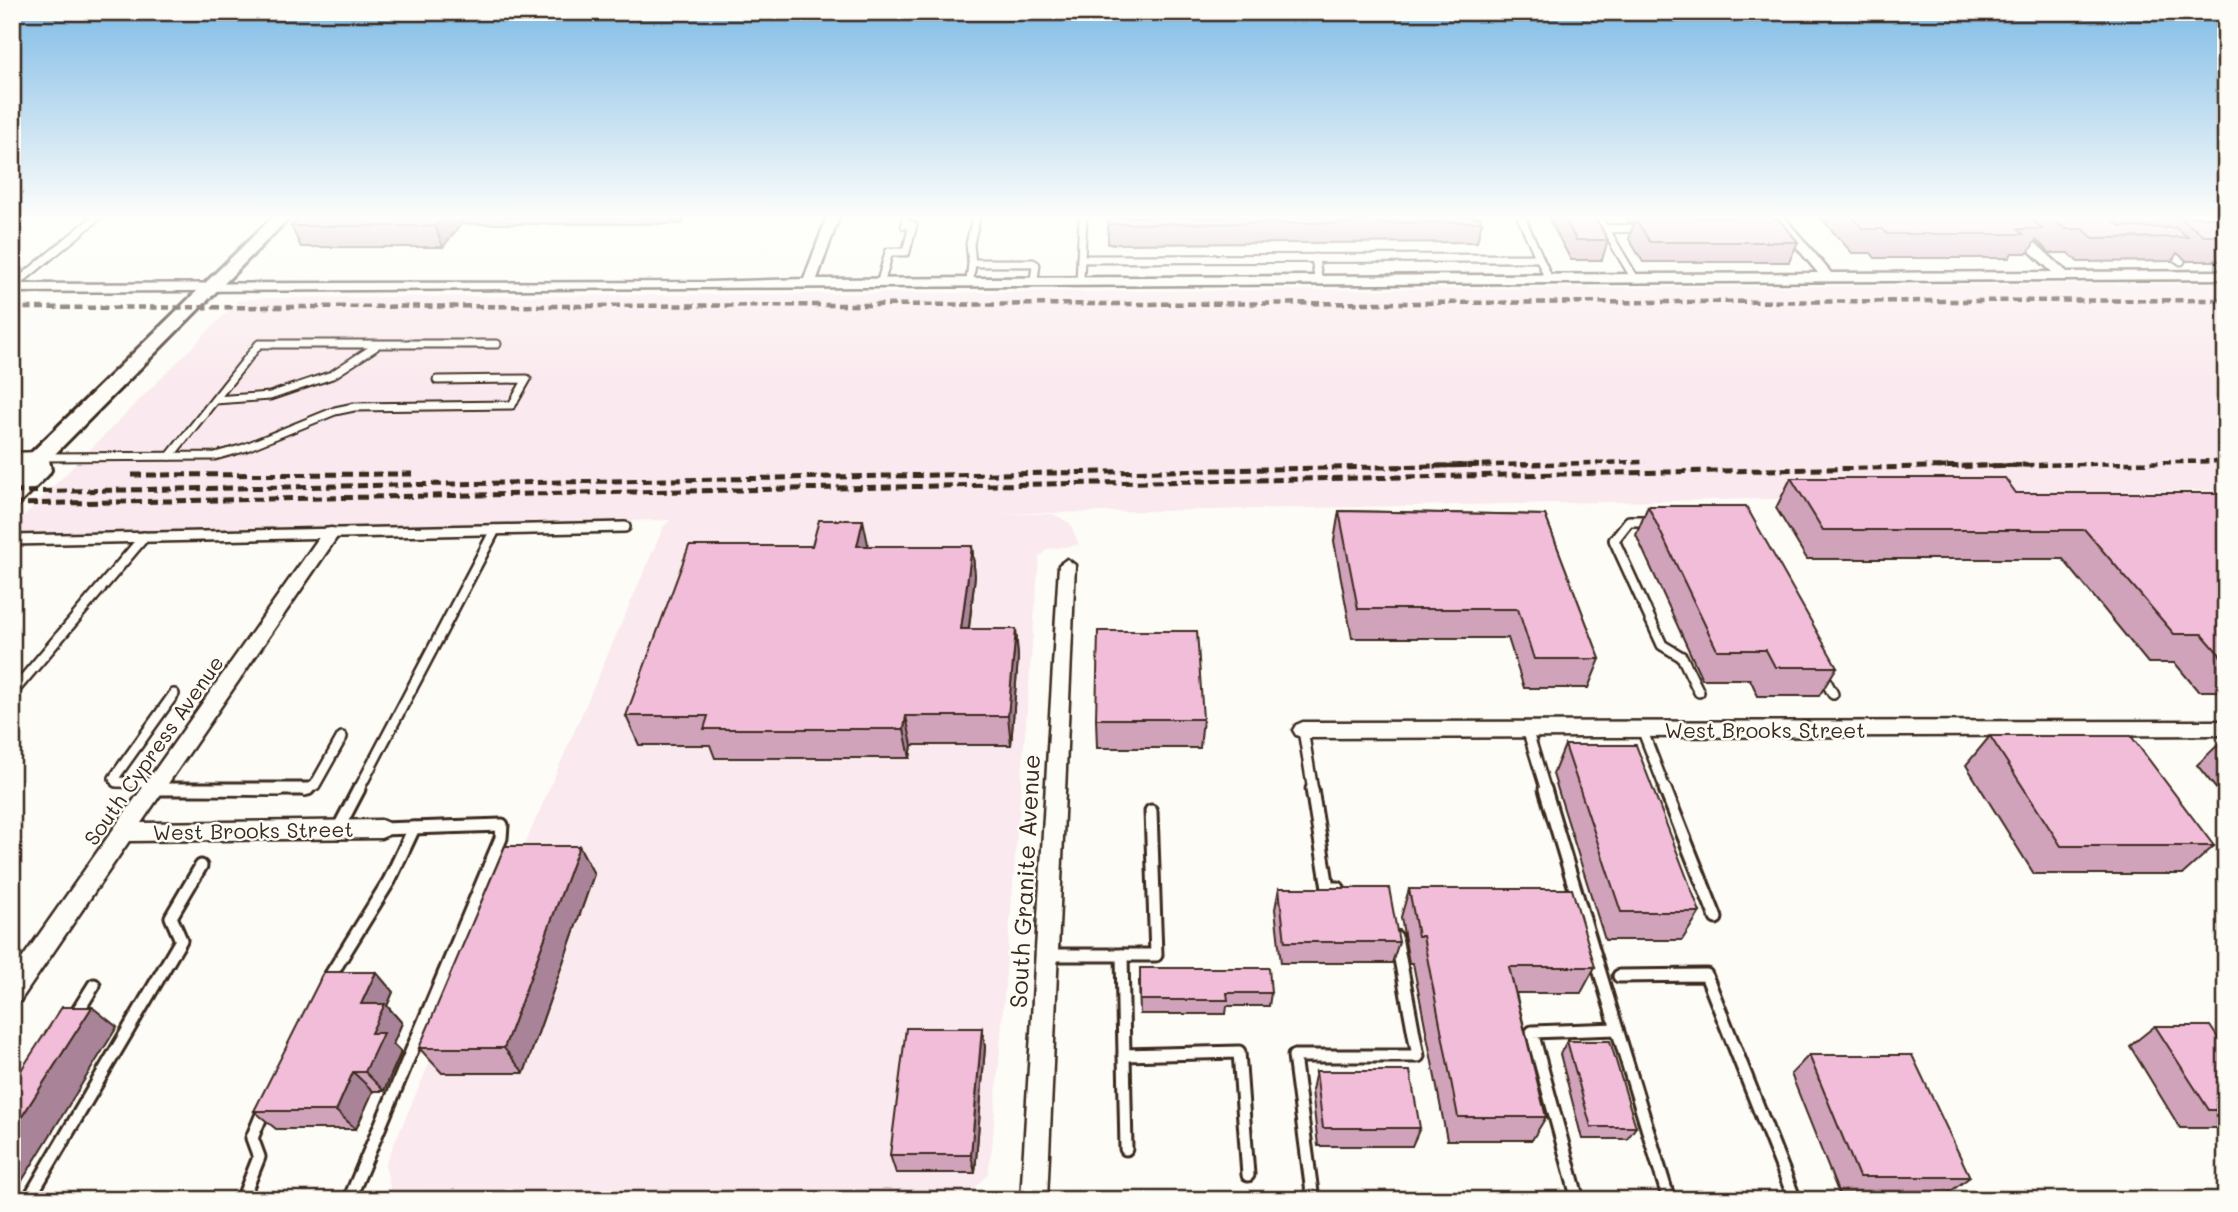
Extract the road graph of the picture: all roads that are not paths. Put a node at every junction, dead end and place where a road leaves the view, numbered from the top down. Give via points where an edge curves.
1 (29, 274) edge
2 (225, 274) edge
3 (813, 274) edge
4 (883, 274) edge
5 (971, 274) edge
6 (1035, 274) edge
7 (1080, 274) edge
8 (1317, 274) edge
9 (1546, 274) edge
10 (1632, 274) edge
11 (1825, 274) edge
12 (2061, 274) edge
13 (2226, 275) edge
14 (1827, 276) junction
15 (1548, 277) junction
16 (1634, 277) junction
17 (2065, 277) junction
18 (1318, 278) junction
19 (970, 280) junction
20 (1034, 280) junction
21 (1080, 280) junction
22 (810, 281) junction
23 (881, 281) junction
24 (12, 288) edge
25 (211, 288) junction
26 (497, 344) dead end
27 (376, 346) junction
28 (437, 380) dead end
29 (215, 400) junction
30 (170, 456) junction
31 (40, 457) junction
32 (12, 458) edge
33 (12, 474) edge
34 (12, 498) edge
35 (1667, 521) edge
36 (625, 527) dead end
37 (495, 530) junction
38 (331, 534) junction
39 (144, 537) junction
40 (12, 540) edge
41 (1067, 565) dead end
42 (1819, 670) edge
43 (1699, 692) dead end
44 (12, 693) edge
45 (174, 694) dead end
46 (1833, 694) dead end
47 (2226, 727) edge
48 (1527, 729) junction
49 (1642, 729) junction
50 (1303, 730) joint
51 (342, 737) dead end
52 (155, 786) junction
53 (1151, 811) dead end
54 (414, 828) junction
55 (381, 829) joint
56 (338, 830) junction
57 (124, 832) junction
58 (201, 866) dead end
59 (1352, 888) edge
60 (1716, 918) dead end
61 (1394, 927) edge
62 (1047, 955) junction
63 (1122, 955) junction
64 (1619, 976) dead end
65 (94, 985) dead end
66 (324, 987) edge
67 (12, 993) edge
68 (67, 1027) edge
69 (1617, 1030) junction
70 (1124, 1055) junction
71 (271, 1092) edge
72 (1126, 1149) dead end
73 (1248, 1175) dead end
74 (28, 1200) edge
75 (242, 1200) edge
76 (349, 1200) edge
77 (1034, 1200) edge
78 (1313, 1200) edge
79 (1578, 1200) edge
80 (1669, 1200) edge
81 (1795, 1200) edge

1 - 24 lane
2 - 25 street
3 - 22 street
4 - 23 lane
5 - 19 lane
6 - 20 lane
7 - 21 lane
8 - 18 lane
9 - 15 lane
10 - 16 lane
11 - 14 street
12 - 17 street
13 - 17 street
14 - 16 street
14 - 17 street
15 - 16 street
15 - 18 street
18 - 21 street
19 - 20 street
19 - 23 street
20 - 21 street
22 - 23 street
22 - 25 street via 694,286
24 - 25 street
25 - 31 street
26 - 27 lane
27 - 29 lane via 332,375 270,396
27 - 29 lane via 259,344
28 - 30 lane via 527,379 512,405 354,407 215,456
29 - 30 lane
30 - 31 lane
31 - 32 street
31 - 33 street
31 - 34 street via 40,470
35 - 43 lane via 1629,521 1614,540 1662,645 1682,657
36 - 37 lane
37 - 38 lane
37 - 56 lane
38 - 39 lane
38 - 52 street, South Cypress Avenue
39 - 40 lane
39 - 44 lane
41 - 62 street, South Granite Avenue
42 - 46 lane
45 - 52 lane via 114,778 116,782
47 - 49 street, West Brooks Street
48 - 49 street, West Brooks Street
48 - 50 street, West Brooks Street
48 - 69 lane
49 - 60 lane
50 - 59 lane via 1328,888
51 - 52 lane via 315,785 304,790
52 - 57 street, South Cypress Avenue
53 - 63 lane via 1156,955
54 - 55 lane
54 - 66 lane via 389,881
54 - 76 lane via 502,825 501,838
55 - 56 street, West Brooks Street
56 - 57 street, West Brooks Street
57 - 67 street, South Cypress Avenue
58 - 74 lane via 171,917 181,940
61 - 78 lane via 1418,1056 1294,1056
62 - 63 lane
62 - 77 street, South Granite Avenue
63 - 70 lane
64 - 81 lane via 1706,975
65 - 68 lane
69 - 79 lane via 1532,1032
69 - 80 lane
70 - 72 lane
70 - 73 lane via 1239,1052
71 - 75 lane via 254,1127 259,1157

